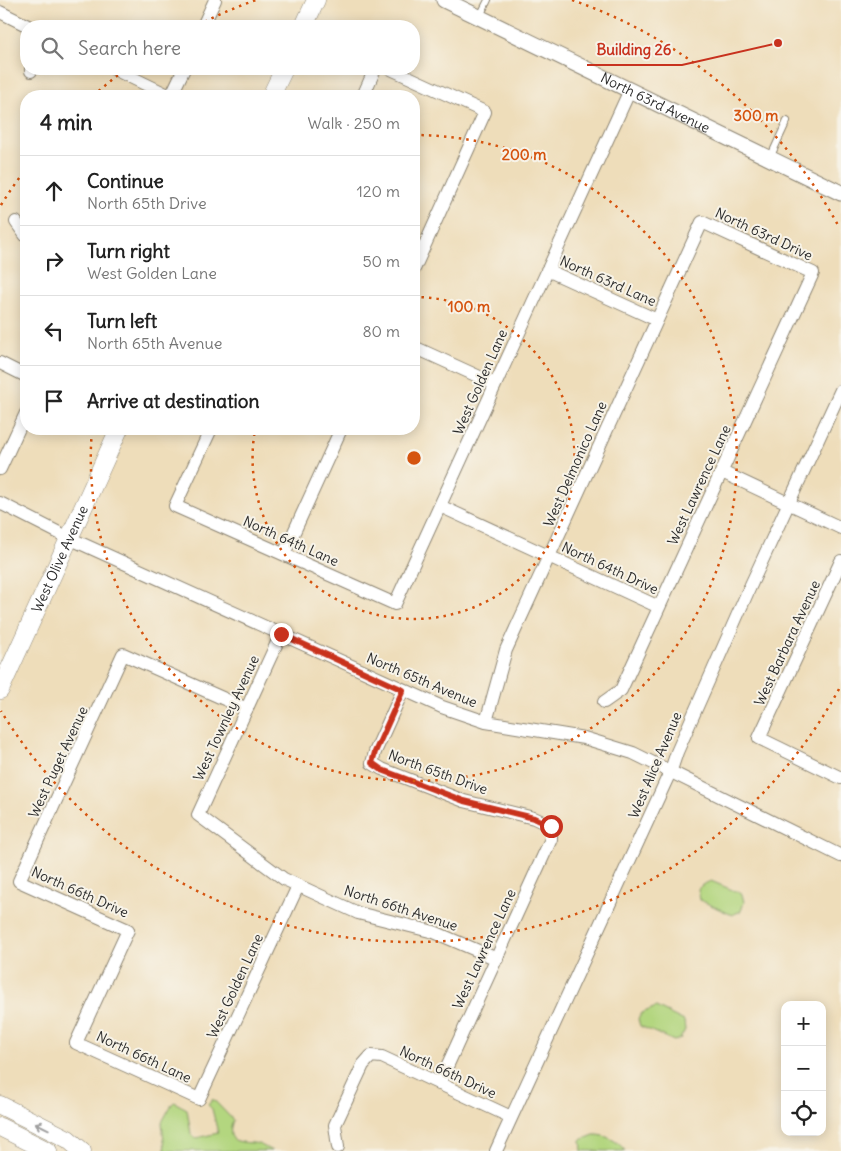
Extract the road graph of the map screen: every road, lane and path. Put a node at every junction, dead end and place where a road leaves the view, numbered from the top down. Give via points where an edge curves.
1 (215, 0) edge
2 (316, 0) edge
3 (444, 0) edge
4 (488, 0) edge
5 (0, 12) edge
6 (480, 17) junction
7 (206, 20) edge
8 (307, 20) edge
9 (20, 22) edge
10 (126, 75) edge
11 (181, 75) edge
12 (281, 75) edge
13 (372, 75) edge
14 (403, 75) edge
15 (158, 90) edge
16 (173, 90) edge
17 (275, 90) edge
18 (366, 90) edge
19 (630, 90) junction
20 (787, 121) dead end
21 (770, 158) junction
22 (841, 193) edge
23 (16, 222) dead end
24 (702, 222) joint
25 (20, 228) edge
26 (420, 256) edge
27 (547, 270) junction
28 (813, 273) joint
29 (657, 320) junction
30 (420, 350) edge
31 (0, 363) edge
32 (20, 373) edge
33 (495, 384) junction
34 (841, 390) edge
35 (20, 426) edge
36 (116, 435) edge
37 (208, 435) edge
38 (338, 435) edge
39 (0, 469) edge
40 (722, 472) junction
41 (0, 503) edge
42 (788, 503) junction
43 (440, 506) junction
44 (841, 528) edge
45 (69, 538) junction
46 (284, 554) junction
47 (550, 556) junction
48 (841, 561) edge
49 (395, 604) joint
50 (659, 607) junction
51 (281, 634) junction
52 (0, 690) edge
53 (403, 690) junction
54 (604, 702) dead end
55 (247, 709) junction
56 (486, 722) junction
57 (671, 770) junction
58 (841, 778) edge
59 (198, 815) joint
60 (551, 826) joint
61 (841, 856) edge
62 (19, 881) joint
63 (298, 886) junction
64 (496, 959) junction
65 (76, 1043) joint
66 (439, 1084) junction
67 (199, 1099) joint
68 (0, 1106) edge
69 (511, 1117) junction
70 (0, 1127) edge
71 (338, 1147) dead end
72 (48, 1151) edge
73 (82, 1151) edge
74 (496, 1151) edge

1 - 7 street
2 - 8 main road
3 - 6 street, North 63rd Avenue
4 - 6 lane
5 - 9 street
6 - 19 street, North 63rd Avenue
10 - 15 street
11 - 16 street
12 - 17 main road
13 - 18 street
14 - 26 street via 485,112
19 - 21 street, North 63rd Avenue
19 - 27 street, West Golden Lane
20 - 21 lane
21 - 22 street, North 63rd Avenue
23 - 25 street
24 - 28 street, North 63rd Drive
24 - 29 street, West Delmonico Lane
27 - 29 street, North 63rd Lane
27 - 33 street, West Golden Lane
28 - 40 street, West Lawrence Lane
29 - 47 street, West Delmonico Lane
30 - 33 street
31 - 32 street
33 - 43 street, West Golden Lane
34 - 42 street, West Alice Avenue
35 - 39 street
36 - 45 main road, West Olive Avenue
37 - 46 street, North 64th Lane via 176,506
38 - 46 street
40 - 42 street
40 - 50 street, West Lawrence Lane
41 - 45 street, North 65th Avenue
42 - 44 street
42 - 57 street, West Alice Avenue
43 - 47 street, North 64th Drive
43 - 49 street, West Golden Lane
45 - 51 street, North 65th Avenue
45 - 52 main road, West Olive Avenue
46 - 49 street, North 64th Lane
47 - 50 street, North 64th Drive
47 - 56 street, West Delmonico Lane via 506,650
48 - 58 street, West Barbara Avenue via 760,738
50 - 54 street, West Lawrence Lane via 621,690
51 - 53 street, North 65th Avenue
51 - 55 street, West Townley Avenue
53 - 56 street, North 65th Avenue
53 - 60 street, North 65th Drive via 372,763 382,770 464,801 534,818
55 - 59 street, West Townley Avenue
55 - 62 street, West Puget Avenue via 123,654
56 - 57 street, North 65th Avenue via 606,744
57 - 61 street, North 65th Avenue
57 - 69 street, West Alice Avenue
59 - 63 street, North 66th Avenue
60 - 64 street, West Lawrence Lane via 552,839
62 - 65 street, North 66th Drive via 128,930
63 - 64 street, North 66th Avenue via 358,913 434,932
63 - 67 street, West Golden Lane
64 - 66 street, West Lawrence Lane
65 - 67 street, North 66th Lane
66 - 69 street, North 66th Drive
66 - 71 street, North 66th Drive via 382,1057 371,1056 363,1065 335,1125
73 -> 68 main road via 68,1139
69 - 74 street, West Alice Avenue
70 - 72 main road

